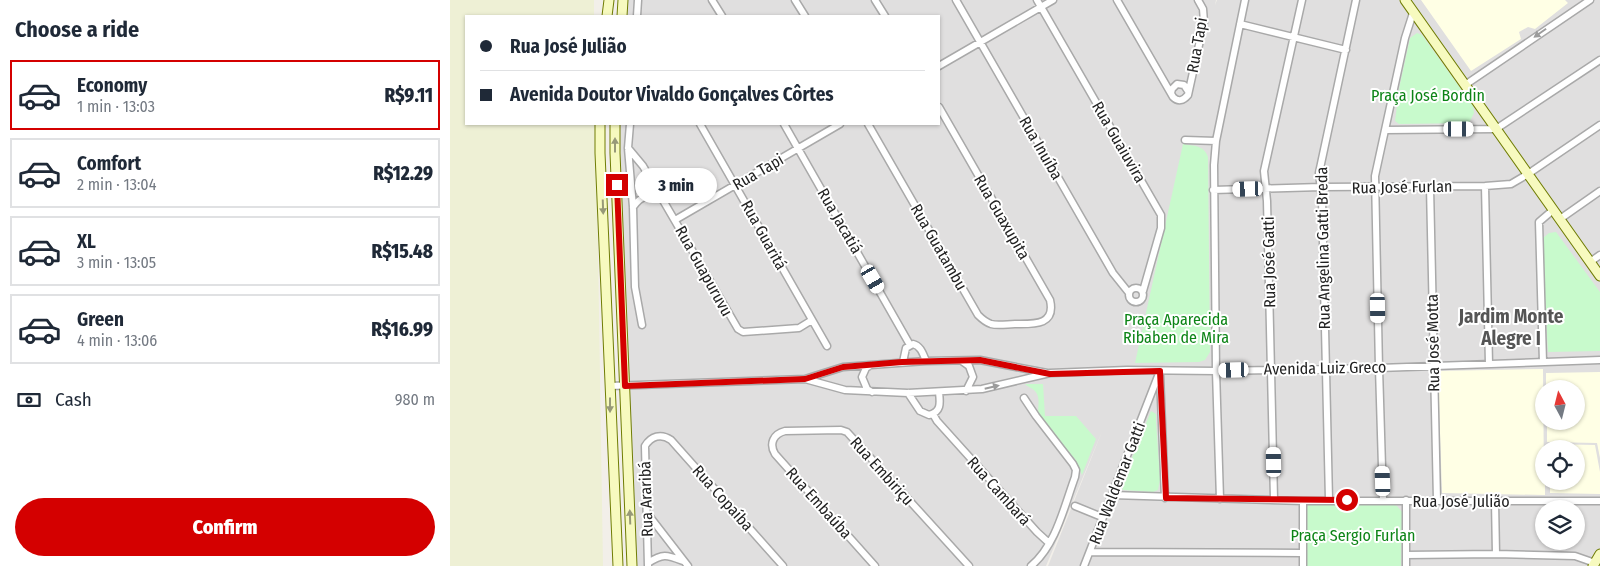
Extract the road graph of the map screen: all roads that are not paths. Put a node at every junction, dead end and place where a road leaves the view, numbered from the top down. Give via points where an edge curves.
1 (609, 0) edge
2 (623, 0) edge
3 (638, 0) edge
4 (712, 0) edge
5 (795, 0) edge
6 (876, 0) edge
7 (956, 0) edge
8 (1037, 0) edge
9 (1053, 0) edge
10 (1117, 0) edge
11 (1198, 0) edge
12 (1245, 0) edge
13 (1302, 0) edge
14 (1356, 0) edge
15 (1405, 0) edge
16 (1590, 0) edge
17 (1578, 3) edge
18 (1041, 7) junction
19 (1412, 12) junction
20 (608, 15) edge
21 (622, 15) edge
22 (637, 15) edge
23 (721, 15) edge
24 (804, 15) edge
25 (884, 15) edge
26 (1240, 24) junction
27 (1294, 37) junction
28 (980, 42) junction
29 (1346, 50) junction
30 (1600, 60) edge
31 (940, 65) edge
32 (1465, 85) junction
33 (1188, 91) junction
34 (1171, 92) junction
35 (940, 109) edge
36 (600, 125) edge
37 (615, 125) edge
38 (630, 125) edge
39 (701, 125) edge
40 (785, 125) edge
41 (838, 125) edge
42 (869, 125) edge
43 (1600, 125) edge
44 (1496, 129) junction
45 (1385, 130) junction
46 (1185, 140) dead end
47 (1216, 141) junction
48 (628, 148) junction
49 (798, 149) junction
50 (1528, 174) junction
51 (735, 184) junction
52 (1485, 186) junction
53 (1321, 187) junction
54 (1430, 187) junction
55 (1266, 188) junction
56 (1375, 188) junction
57 (1213, 190) junction
58 (1600, 191) edge
59 (662, 198) junction
60 (633, 207) junction
61 (1553, 210) junction
62 (1560, 219) junction
63 (675, 220) junction
64 (1600, 255) edge
65 (1590, 262) junction
66 (1600, 276) edge
67 (1143, 292) junction
68 (1128, 293) junction
69 (812, 320) junction
70 (1038, 323) joint
71 (642, 325) dead end
72 (910, 344) junction
73 (827, 346) dead end
74 (961, 360) junction
75 (1600, 360) edge
76 (926, 361) junction
77 (902, 362) junction
78 (1543, 362) junction
79 (872, 364) junction
80 (1488, 364) junction
81 (1434, 366) junction
82 (1325, 368) junction
83 (1379, 368) junction
84 (1271, 369) junction
85 (1160, 371) junction
86 (1216, 371) junction
87 (1050, 374) junction
88 (805, 379) junction
89 (610, 386) junction
90 (625, 386) junction
91 (966, 390) junction
92 (939, 392) junction
93 (873, 393) junction
94 (908, 393) junction
95 (1024, 398) dead end
96 (1146, 408) junction
97 (933, 414) junction
98 (1161, 419) junction
99 (655, 437) joint
100 (774, 438) joint
101 (1112, 495) junction
102 (1166, 498) junction
103 (1220, 499) junction
104 (1274, 499) junction
105 (1329, 500) junction
106 (1383, 500) junction
107 (1406, 500) junction
108 (1437, 500) junction
109 (1303, 501) junction
110 (1495, 501) junction
111 (1600, 501) edge
112 (1075, 506) dead end
113 (646, 513) junction
114 (1102, 517) junction
115 (1049, 543) junction
116 (1090, 552) junction
117 (1302, 553) junction
118 (1496, 554) junction
119 (1600, 554) edge
120 (1406, 555) junction
121 (648, 564) edge
122 (686, 564) edge
123 (1594, 565) edge
124 (618, 566) edge
125 (632, 566) edge
126 (784, 566) edge
127 (875, 566) edge
128 (969, 566) edge
129 (1031, 566) edge
130 (1084, 566) edge
131 (1303, 566) edge
132 (1406, 566) edge

1 - 20 main road
2 - 21 main road
3 - 22 street
4 - 23 street
5 - 24 street
6 - 25 street
7 - 28 street, Rua Inuíba
8 - 18 street, Rua Guaiuvira
9 - 18 street
10 - 34 street
11 - 33 street, Rua Tapi via 1205,15
12 - 26 street
13 - 27 street, Rua José Gatti
14 - 29 street, Rua Angelina Gatti Breda
15 - 19 main road
16 - 17 street
17 -> 32 street
18 - 28 street
18 - 67 street, Rua Guaiuvira via 1161,215 1162,228
19 - 32 main road
19 - 45 street
26 - 27 street
26 - 47 street
27 - 29 street
27 - 55 street, Rua José Gatti via 1264,171
28 - 31 street
28 - 68 street, Rua Inuíba via 1113,273
29 - 53 street, Rua Angelina Gatti Breda via 1320,173
30 - 44 street
32 - 44 main road
33 - 34 street via 1184,85 1177,84
33 - 34 street via 1185,99 1180,101
35 - 70 street, Rua Guaxupita via 1050,300 1050,315
36 -> 89 main road
90 -> 37 main road
38 - 48 street
39 - 51 street, Rua Guaritá
40 - 49 street, Rua Jacatiá
41 - 49 street, Rua Tapi
42 - 70 street, Rua Guatambu via 978,315 993,325
43 - 50 street, Rua José Furlan
44 - 45 street
44 - 50 main road
45 - 56 street
46 - 47 street
47 - 57 street
48 - 59 street, Rua Guapuruvu
48 - 60 street
49 - 51 street, Rua Tapi
49 - 72 street, Rua Jacatiá
50 - 52 street, Rua José Furlan via 1511,184
50 - 61 main road
51 - 63 street, Rua Tapi
51 - 69 street, Rua Guaritá
52 - 54 street, Rua José Furlan
52 - 80 street
53 - 55 street, Rua José Furlan
53 - 56 street, Rua José Furlan
53 - 82 street, Rua Angelina Gatti Breda
54 - 56 street, Rua José Furlan
54 - 81 street, Rua José Motta
55 - 57 street, Rua José Furlan
55 - 84 street, Rua José Gatti
56 - 83 street
57 - 86 street
58 - 62 street
59 - 60 street via 643,197
59 - 63 street, Rua Guapuruvu
60 - 71 street via 635,287
61 - 62 main road
61 - 78 street via 1539,222
62 - 65 main road
63 - 69 street, Rua Guapuruvu via 738,329 743,332 799,328
64 - 65 street
65 - 66 main road
67 - 68 street via 1135,287
67 - 68 street via 1144,296 1137,302 1129,298
69 - 73 street, Rua Guaritá
72 - 76 street, Rua Jacatiá via 918,346
72 - 77 street via 904,350
74 - 76 street, Avenida Luiz Greco
74 - 87 street, Avenida Luiz Greco via 980,360
74 - 91 street via 969,366 973,377
75 - 78 street, Avenida Luiz Greco
76 - 77 street, Avenida Luiz Greco
77 - 79 street, Avenida Luiz Greco
78 - 80 street, Avenida Luiz Greco
79 - 88 street, Avenida Luiz Greco via 843,367
79 - 93 street via 862,377 866,389
80 - 81 street, Avenida Luiz Greco
81 - 83 street, Avenida Luiz Greco
81 - 108 street, Rua José Motta
82 - 83 street, Avenida Luiz Greco
82 - 84 street, Avenida Luiz Greco
82 - 105 street, Rua Angelina Gatti Breda
83 - 106 street
84 - 86 street, Avenida Luiz Greco
84 - 104 street, Rua José Gatti
85 - 86 street, Avenida Luiz Greco
85 - 87 street, Avenida Luiz Greco
85 - 96 street, Rua Waldemar Gatti
85 - 98 street
86 - 103 street
91 -> 87 street, Avenida Luiz Greco
88 - 90 street, Avenida Luiz Greco
88 - 93 street, Avenida Luiz Greco via 845,390
89 - 90 street, Avenida Luiz Greco
89 -> 124 main road
125 -> 90 main road
91 - 92 street, Avenida Luiz Greco
92 - 94 street, Avenida Luiz Greco
92 - 97 street via 940,406
93 - 94 street, Avenida Luiz Greco
94 - 97 street, Rua Cambará via 923,413
95 - 115 street via 1076,470
96 - 98 street via 1157,408
96 - 101 street, Rua Waldemar Gatti
97 - 115 street, Rua Cambará
98 - 102 street
99 - 113 street, Rua Araribá via 645,446
99 - 126 street, Rua Copaíba via 666,436 671,440
100 - 127 street, Rua Embaúba via 775,454
100 - 128 street, Rua Embiriçu via 785,431 847,432
101 - 102 street, Rua José Julião
101 - 114 street, Rua Waldemar Gatti
102 - 103 street, Rua José Julião
103 - 104 street, Rua José Julião
104 - 109 street, Rua José Julião
105 - 106 street, Rua José Julião
105 - 109 street, Rua José Julião
106 - 107 street, Rua José Julião
107 - 108 street, Rua José Julião
107 - 120 street
108 - 110 street, Rua José Julião
109 - 117 street
110 - 111 street, Rua José Julião
110 - 118 street
112 - 114 street
113 - 121 street, Rua Araribá
113 - 122 street
114 - 116 street, Rua Waldemar Gatti
115 - 129 street
116 - 117 street
116 - 130 street, Rua Waldemar Gatti
117 - 131 street
118 - 120 street
118 - 123 street via 1575,556
119 - 123 main road
120 - 132 street
121 - 122 street, Rua Araribá via 667,555

